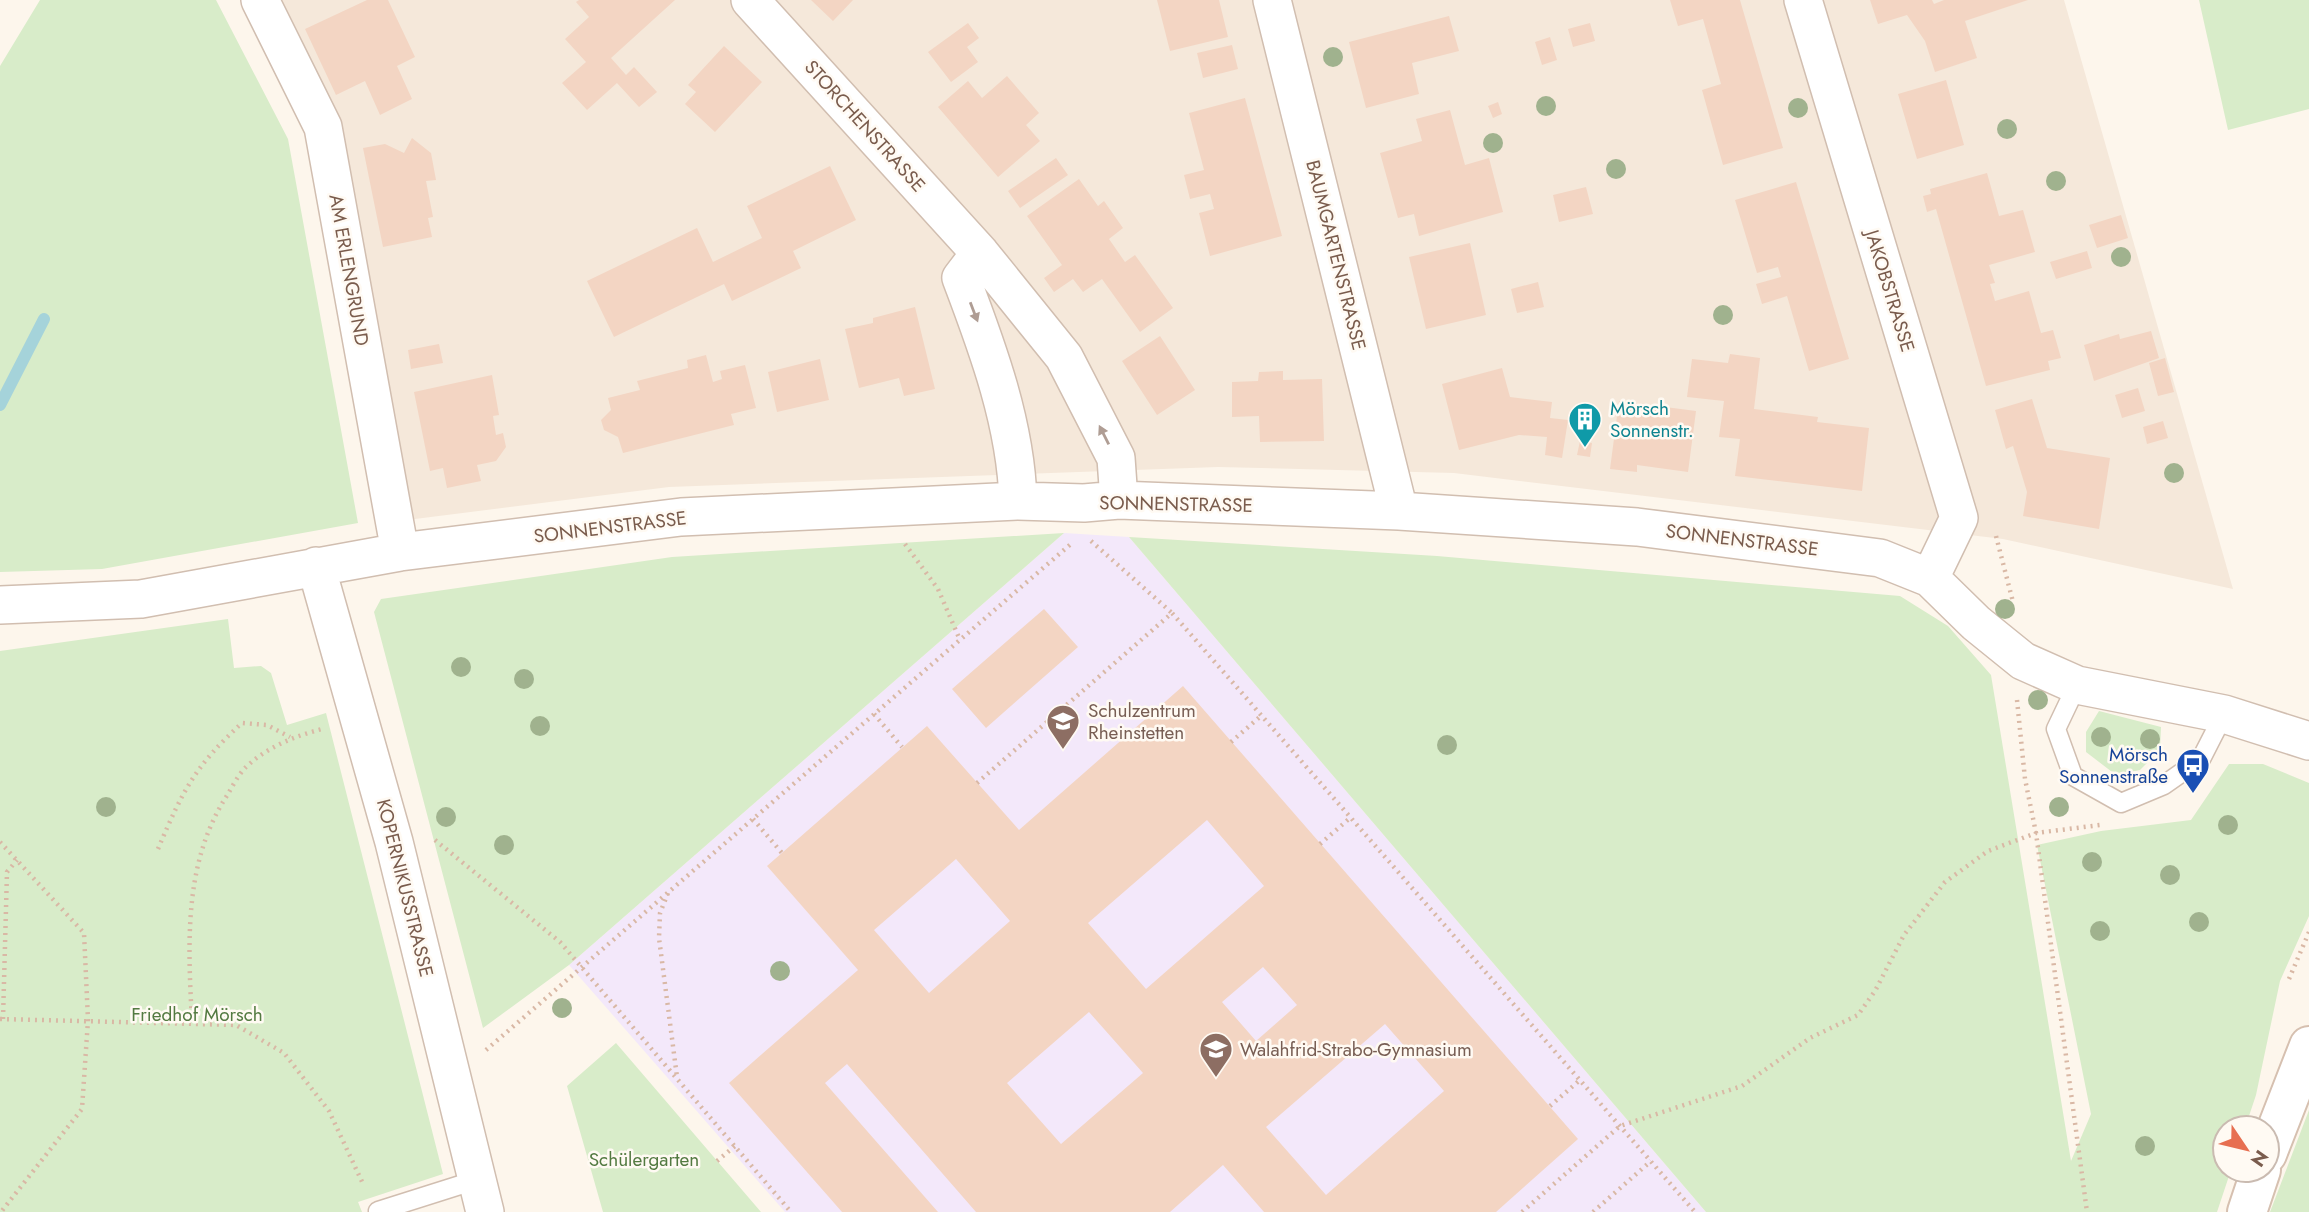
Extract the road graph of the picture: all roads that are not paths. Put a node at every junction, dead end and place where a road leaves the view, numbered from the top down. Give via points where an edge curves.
1 (260, 0) edge
2 (750, 0) edge
3 (1272, 0) edge
4 (1803, 0) edge
5 (980, 253) junction
6 (1018, 500) junction
7 (1119, 500) junction
8 (1399, 511) junction
9 (400, 552) junction
10 (316, 566) junction
11 (1930, 578) junction
12 (0, 605) edge
13 (2077, 685) junction
14 (2224, 715) junction
15 (2309, 741) edge
16 (2309, 1046) edge
17 (2281, 1118) edge
18 (2256, 1184) edge
19 (481, 1196) edge
20 (379, 1211) edge
21 (2247, 1212) edge

1 - 9 street, AM ERLENGRUND via 323,127
2 - 5 street, STORCHENSTRASSE
3 - 8 street, BAUMGARTENSTRASSE
4 - 11 street, JAKOBSTRASSE via 1959,518
5 -> 6 street via 961,278 982,333 1017,459
7 -> 5 street, STORCHENSTRASSE via 1116,458 1063,357
6 - 7 street, SONNENSTRASSE
6 - 9 street, SONNENSTRASSE via 681,517
7 - 8 street, SONNENSTRASSE
8 - 11 street, SONNENSTRASSE via 1637,527 1880,558
9 - 10 street, SONNENSTRASSE
10 - 12 street, SONNENSTRASSE via 141,599
10 - 19 street, KOPERNIKUSSTRASSE via 394,842
11 - 13 street, SONNENSTRASSE via 2023,661
13 - 14 street, SONNENSTRASSE
13 - 14 lane via 2056,729 2073,776 2121,803 2164,785 2201,759
14 - 15 street, SONNENSTRASSE
16 - 17 main road
18 - 21 main road
19 - 20 lane

